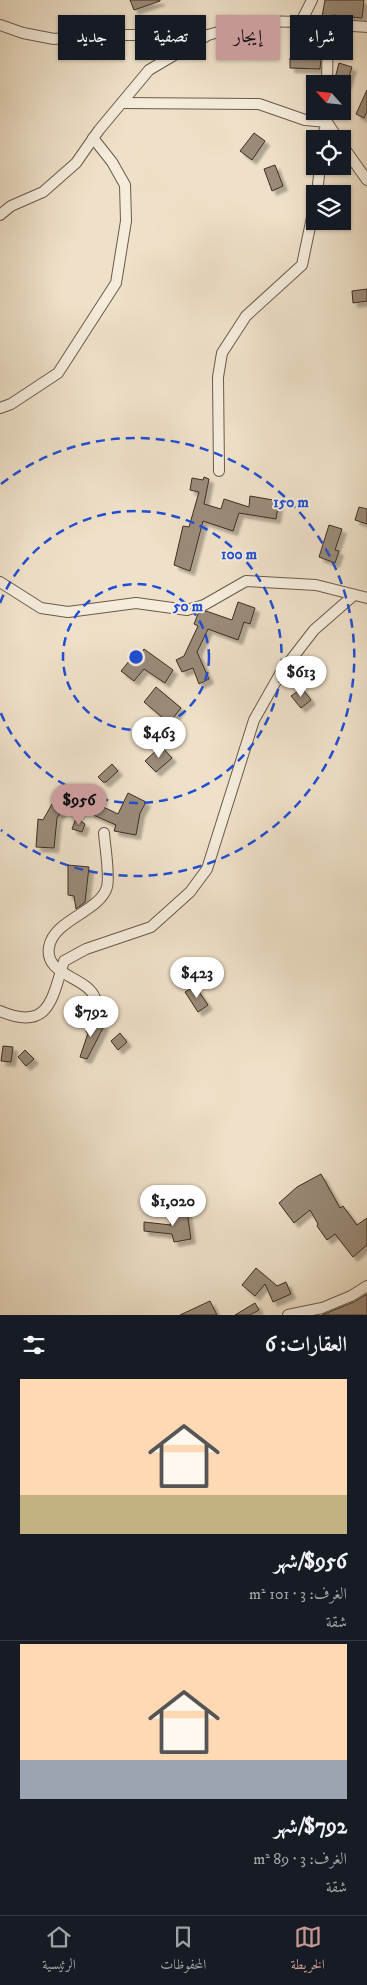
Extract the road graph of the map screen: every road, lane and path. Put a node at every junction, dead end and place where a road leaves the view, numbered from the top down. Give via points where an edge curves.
1 (312, 0) edge
2 (304, 15) edge
3 (290, 22) edge
4 (0, 24) edge
5 (353, 26) edge
6 (367, 27) edge
7 (208, 35) junction
8 (327, 60) edge
9 (327, 75) edge
10 (122, 103) junction
11 (306, 120) edge
12 (93, 138) junction
13 (351, 158) edge
14 (367, 180) edge
15 (0, 215) edge
16 (309, 230) edge
17 (0, 408) edge
18 (220, 472) dead end
19 (0, 582) edge
20 (354, 595) junction
21 (367, 598) edge
22 (104, 833) dead end
23 (61, 972) junction
24 (0, 1011) edge
25 (96, 1014) dead end
26 (367, 1286) edge
27 (289, 1315) edge

1 - 2 street
3 - 7 street via 256,21
4 - 7 street via 23,33 54,39 96,35
5 - 6 street
7 - 10 street via 149,70
8 - 9 street
10 - 11 street via 259,104
10 - 12 street
12 - 15 street via 76,163 43,192 11,206
12 - 17 street via 112,162 124,185 126,222 116,283 58,373
13 - 14 street
16 - 18 street via 302,265 246,316 222,353 218,377
19 - 20 street via 41,608 68,612 136,604 187,610 204,605 246,581 316,584
20 - 21 street
20 - 23 street via 314,630 280,674 254,720 208,869 190,892 151,927 86,948 64,961
22 - 23 street via 107,886 102,897 57,931 49,947 52,963
23 - 24 street via 49,1006 38,1017 16,1018
23 - 25 street via 86,986 95,998
26 - 27 street via 322,1308

